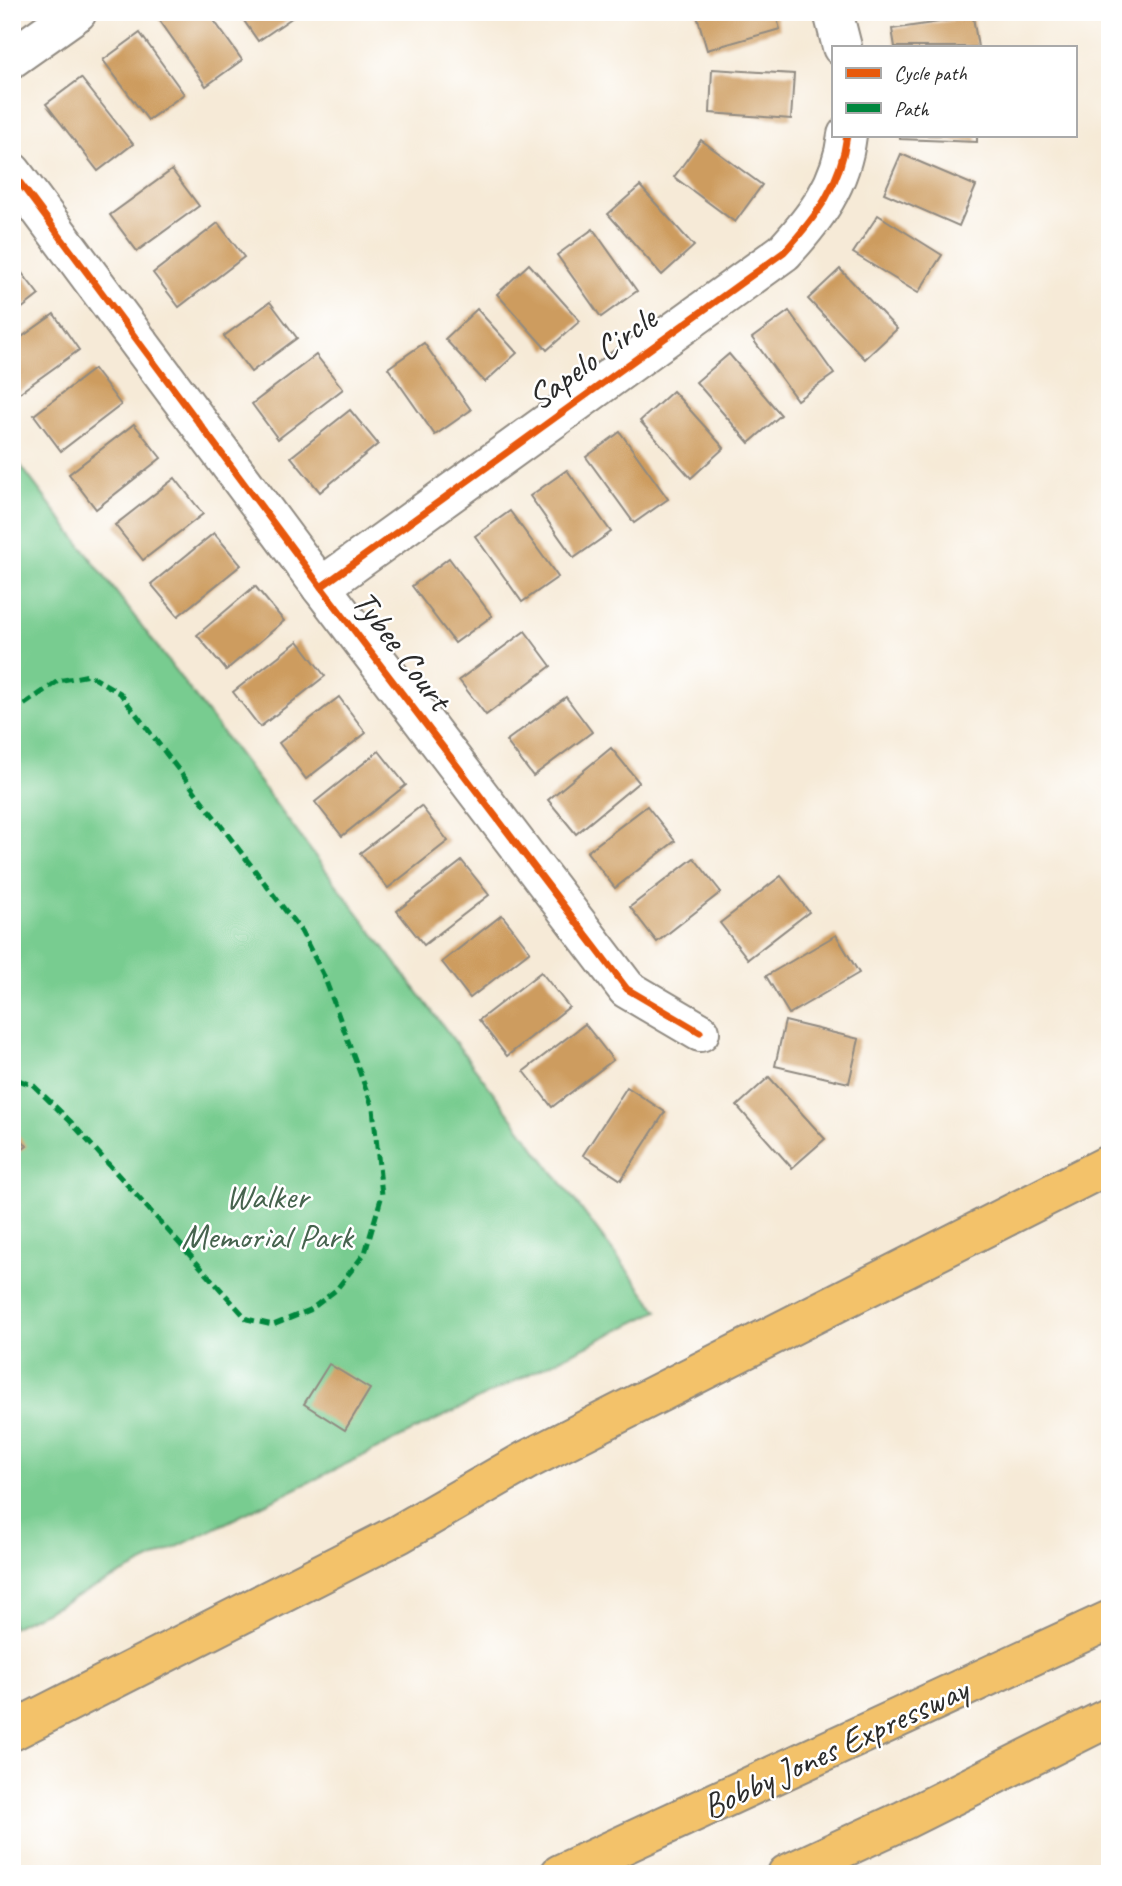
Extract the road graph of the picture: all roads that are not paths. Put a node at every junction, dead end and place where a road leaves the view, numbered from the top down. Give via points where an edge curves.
1 (77, 12) edge
2 (833, 12) edge
3 (842, 46) edge
4 (12, 58) edge
5 (847, 136) edge
6 (12, 172) edge
7 (321, 587) junction
8 (700, 1032) dead end
9 (1110, 1164) edge
10 (1110, 1620) edge
11 (1110, 1717) edge
12 (12, 1731) edge
13 (560, 1874) edge
14 (787, 1874) edge

1 - 4 street
2 - 3 street
5 - 7 street, Sapelo Circle via 836,183 820,212 783,252
6 - 7 street, Tybee Court
7 - 8 street, Tybee Court via 627,989
9 - 12 main road via 527,1460 399,1534
10 - 13 main road, Bobby Jones Expressway
11 - 14 main road

